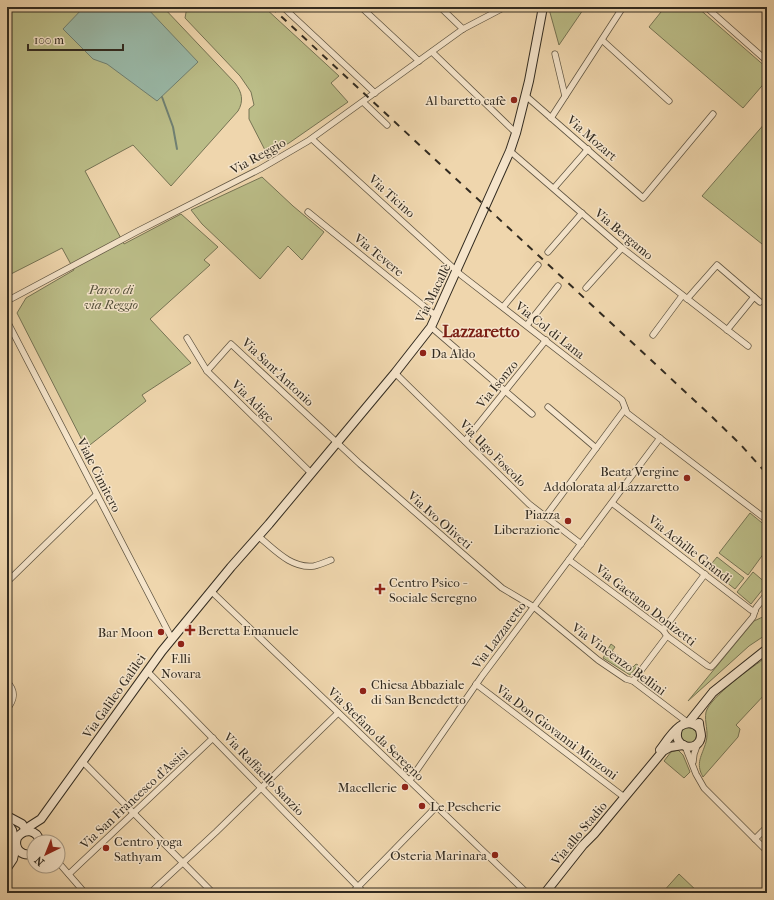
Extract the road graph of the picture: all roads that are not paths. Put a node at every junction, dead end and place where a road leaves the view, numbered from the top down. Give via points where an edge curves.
1 (283, 7) edge
2 (361, 7) edge
3 (440, 7) edge
4 (505, 7) edge
5 (623, 7) edge
6 (706, 7) edge
7 (542, 9) edge
8 (463, 29) junction
9 (602, 40) junction
10 (432, 52) junction
11 (555, 54) dead end
12 (419, 61) junction
13 (767, 61) edge
14 (375, 93) junction
15 (526, 96) junction
16 (565, 96) junction
17 (669, 101) dead end
18 (363, 102) junction
19 (713, 114) dead end
20 (552, 118) junction
21 (387, 125) dead end
22 (516, 133) junction
23 (312, 139) junction
24 (588, 149) junction
25 (510, 151) junction
26 (554, 188) junction
27 (308, 212) dead end
28 (582, 213) junction
29 (622, 248) junction
30 (548, 252) dead end
31 (538, 265) dead end
32 (457, 270) junction
33 (558, 286) dead end
34 (586, 288) dead end
35 (754, 297) junction
36 (685, 298) junction
37 (7, 301) edge
38 (760, 302) dead end
39 (503, 307) junction
40 (436, 316) junction
41 (7, 321) edge
42 (527, 325) junction
43 (431, 327) junction
44 (727, 330) junction
45 (653, 335) dead end
46 (187, 338) dead end
47 (546, 340) junction
48 (748, 346) dead end
49 (207, 370) junction
50 (394, 373) junction
51 (506, 391) junction
52 (548, 407) dead end
53 (625, 409) junction
54 (532, 414) dead end
55 (660, 438) junction
56 (465, 441) junction
57 (336, 442) junction
58 (596, 448) junction
59 (311, 473) junction
60 (96, 495) junction
61 (612, 503) junction
62 (545, 517) junction
63 (767, 520) edge
64 (258, 536) junction
65 (581, 544) junction
66 (331, 560) dead end
67 (569, 560) junction
68 (705, 574) junction
69 (7, 582) edge
70 (212, 591) junction
71 (767, 594) edge
72 (534, 607) junction
73 (755, 611) junction
74 (663, 630) junction
75 (667, 636) junction
76 (172, 639) junction
77 (767, 649) edge
78 (146, 671) junction
79 (633, 681) junction
80 (7, 682) edge
81 (476, 684) junction
82 (7, 709) edge
83 (699, 710) junction
84 (673, 712) junction
85 (338, 714) junction
86 (688, 722) junction
87 (678, 728) junction
88 (699, 728) junction
89 (213, 738) junction
90 (698, 743) junction
91 (684, 746) junction
92 (82, 762) junction
93 (693, 766) junction
94 (410, 780) junction
95 (262, 787) junction
96 (631, 789) junction
97 (624, 797) junction
98 (436, 807) junction
99 (134, 813) junction
100 (7, 816) edge
101 (41, 819) junction
102 (7, 822) edge
103 (767, 827) edge
104 (27, 828) junction
105 (35, 834) edge
106 (40, 834) edge
107 (755, 839) junction
108 (16, 844) junction
109 (767, 851) edge
110 (26, 853) edge
111 (26, 856) edge
112 (13, 860) junction
113 (183, 862) junction
114 (7, 868) edge
115 (66, 870) edge
116 (70, 874) junction
117 (358, 886) junction
118 (85, 893) edge
119 (150, 893) edge
120 (213, 893) edge
121 (352, 893) edge
122 (364, 893) edge
123 (527, 893) edge
124 (545, 893) edge

1 - 14 street
2 - 12 street
3 - 8 street
4 - 8 street, Via Reggio
5 - 9 street
6 - 13 street
7 - 15 street, Via Macallè
8 - 10 street, Via Reggio
9 - 16 street
9 - 17 street
10 - 12 street, Via Reggio
10 - 22 street
11 - 16 street
12 - 14 street, Via Reggio
14 - 18 street, Via Reggio
15 - 20 street, Via Mozart
15 - 22 street, Via Macallè
16 - 20 street
18 - 21 street
18 - 23 street, Via Reggio
19 - 24 street, Via Mozart via 643,198
20 - 24 street, Via Mozart
22 - 25 street, Via Macallè
23 - 32 street, Via Ticino
23 - 37 street, Via Reggio via 264,167 125,237
24 - 26 street
25 - 26 street, Via Bergamo
25 - 32 street, Via Macallè
26 - 28 street, Via Bergamo
27 - 40 street, Via Tevere
28 - 29 street, Via Bergamo
28 - 30 street
29 - 34 street
29 - 36 street, Via Bergamo
31 - 39 street
32 - 39 street, Via Col di Lana
32 - 40 street, Via Macallè
33 - 42 street
35 - 36 street via 717,265
35 - 38 street
35 - 44 street
36 - 44 street, Via Bergamo
36 - 45 street
39 - 42 street, Via Col di Lana
40 - 43 street, Via Macallè
41 - 60 street, Viale Cimitero
42 - 47 street, Via Col di Lana
43 - 50 street, Via Macallè
43 - 51 street
44 - 48 street, Via Bergamo
46 - 49 street, Via Adige
47 - 51 street, Via Isonzo
47 - 53 street, Via Col di Lana via 622,400
49 - 57 street, Via Sant'Antonio via 232,344
49 - 59 street, Via Adige
50 - 56 street, Via Ugo Foscolo
50 - 57 street, Via Macallè
51 - 54 street
51 - 56 street, Via Isonzo
52 - 58 street
53 - 55 street, Via Col di Lana
53 - 58 street
55 - 61 street
55 - 63 street, Via Col di Lana
56 - 62 street, Via Ugo Foscolo
57 - 59 street, Via Macallè
57 - 72 street, Via Ivo Oliveti via 502,588
58 - 62 street
59 - 64 street, Via Macallè
60 - 69 street
60 - 76 street, Viale Cimitero
61 - 65 street
61 - 68 street, Via Achille Grandi
62 - 65 street, Via Ugo Foscolo
64 - 66 street via 293,563 314,566
64 - 70 street, Via Macallè
65 - 67 street, Via Lazzaretto
67 - 72 street, Via Lazzaretto
67 - 74 street, Via Gaetano Donizetti
68 - 73 street, Via Achille Grandi
68 - 74 street
70 - 76 street, Via Galileo Galilei
70 - 85 street, Via Stefano da Seregno
71 - 73 street
72 - 79 street, Via Vincenzo Bellini via 598,660
72 - 81 street, Via Lazzaretto
73 - 75 street, Via Gaetano Donizetti via 711,667
74 - 75 street, Via Gaetano Donizetti
75 - 79 street
76 - 78 street, Via Galileo Galilei
77 - 83 street, Via allo Stadio via 713,692
78 - 89 street, Via Raffaello Sanzio
78 - 92 street, Via Galileo Galilei
79 - 84 street, Via Vincenzo Bellini
80 - 82 street via 12,687 13,697
81 - 94 street, Via Lazzaretto
81 - 97 street, Via Don Giovanni Minzoni
83 - 86 street, Via allo Stadio
83 - 88 street
84 - 86 street, Via Vincenzo Bellini
84 - 87 street, Via Vincenzo Bellini via 678,720
85 - 94 street, Via Stefano da Seregno
85 - 95 street
86 - 87 street, Via allo Stadio
86 - 88 street
87 - 91 street via 677,737
87 - 96 street, Via allo Stadio
88 - 90 street via 701,736
89 - 95 street, Via Raffaello Sanzio
89 - 99 street, Via San Francesco d'Assisi
90 - 91 street, Via allo Stadio
90 - 93 street
91 - 93 street
91 - 96 street, Via allo Stadio via 665,749
92 - 99 street
92 - 101 street, Via Galileo Galilei
93 - 107 street via 704,788
94 - 98 street, Via Stefano da Seregno
95 - 113 street
95 - 117 street, Via Raffaello Sanzio
96 - 97 street, Via allo Stadio
97 - 124 street, Via allo Stadio
98 - 117 street
98 - 123 street, Via Stefano da Seregno
99 - 113 street
99 - 116 street, Via San Francesco d'Assisi
100 - 104 street
101 - 104 street, Via Galileo Galilei
101 - 106 street, Via Galileo Galilei
102 - 108 street
103 - 107 street
104 - 105 street
104 - 108 street, Via Galileo Galilei via 18,835
107 - 109 street
108 - 110 street via 20,852
108 - 112 street
111 - 112 street
112 - 114 street
113 - 119 street
113 - 120 street
115 - 116 street
116 - 118 street
117 - 121 street
117 - 122 street, Via Raffaello Sanzio

